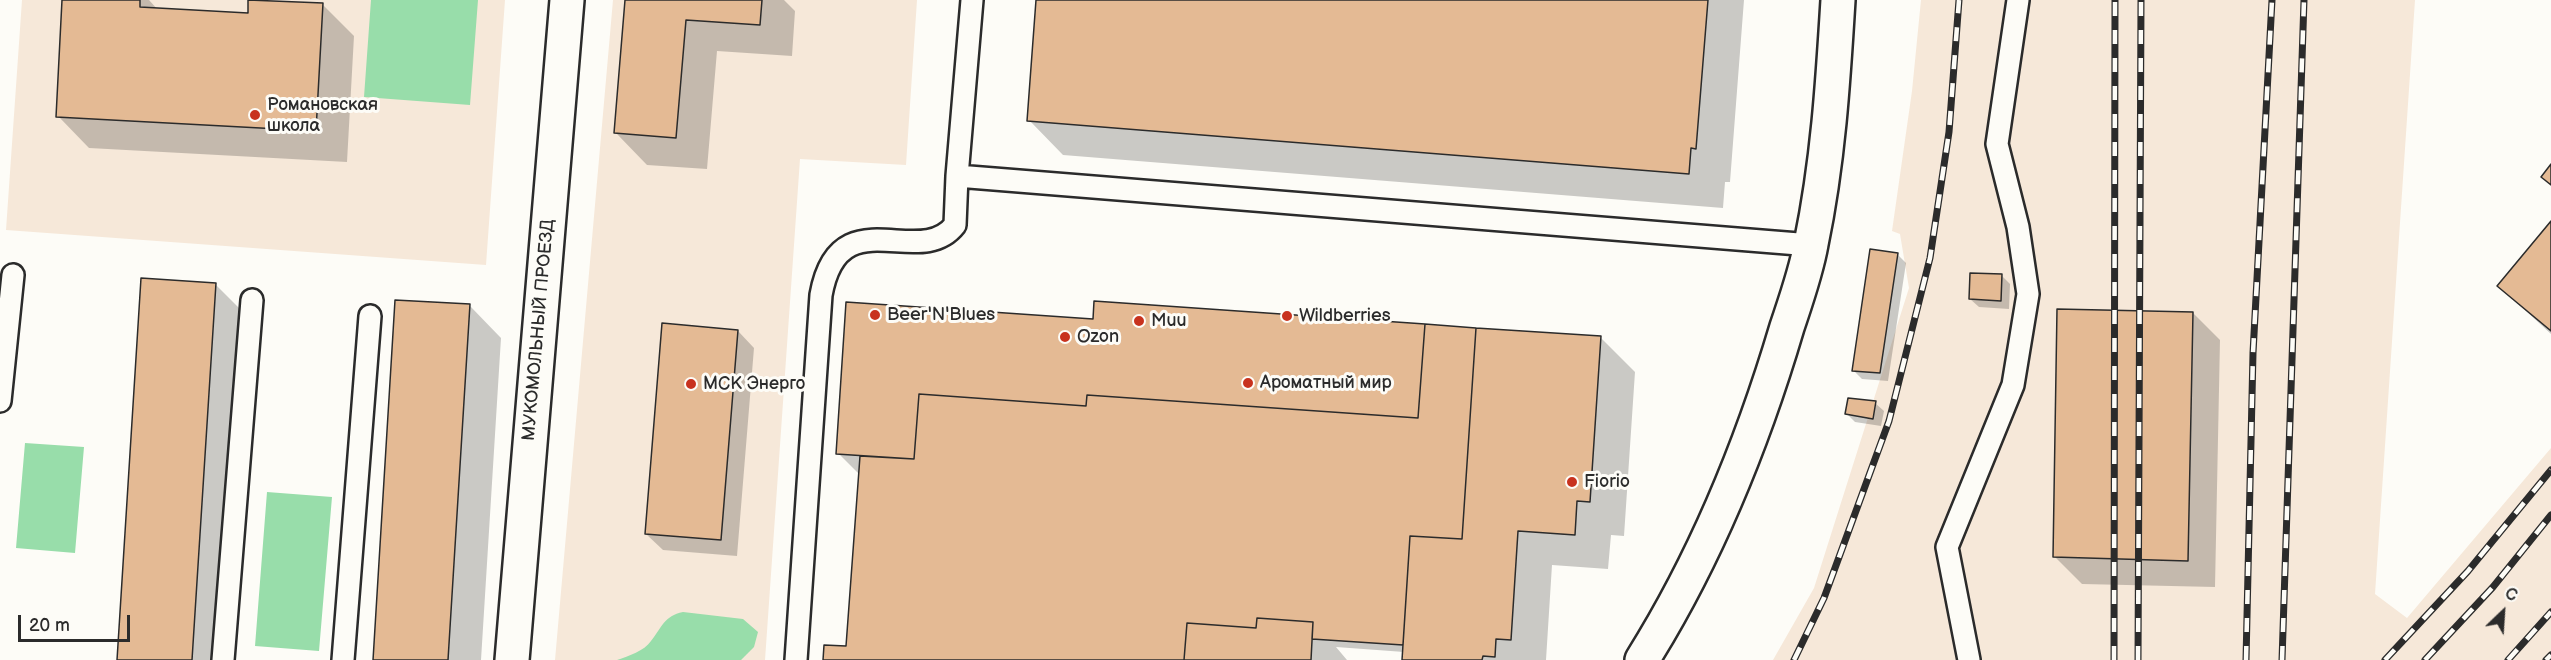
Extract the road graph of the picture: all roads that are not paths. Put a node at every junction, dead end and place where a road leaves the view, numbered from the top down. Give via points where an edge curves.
1 (567, 0) edge
2 (972, 0) edge
3 (1838, 0) edge
4 (2018, 0) edge
5 (957, 176) junction
6 (1811, 245) junction
7 (13, 275) dead end
8 (252, 300) dead end
9 (370, 316) dead end
10 (0, 401) edge
11 (223, 660) edge
12 (343, 660) edge
13 (512, 660) edge
14 (796, 660) edge
15 (1642, 660) edge
16 (1969, 660) edge

1 - 13 street, МУКОМОЛЬНЫЙ ПРОЕЗД
2 - 5 lane
3 - 6 street via 1829,139
4 - 16 lane via 1997,144 2018,226 2028,294 2013,385 1947,547
5 - 6 lane
5 - 14 lane via 955,225 943,237 923,242 876,238 854,244 841,252 825,277
6 - 15 street via 1766,398 1712,526
7 - 10 lane
8 - 11 lane
9 - 12 lane

